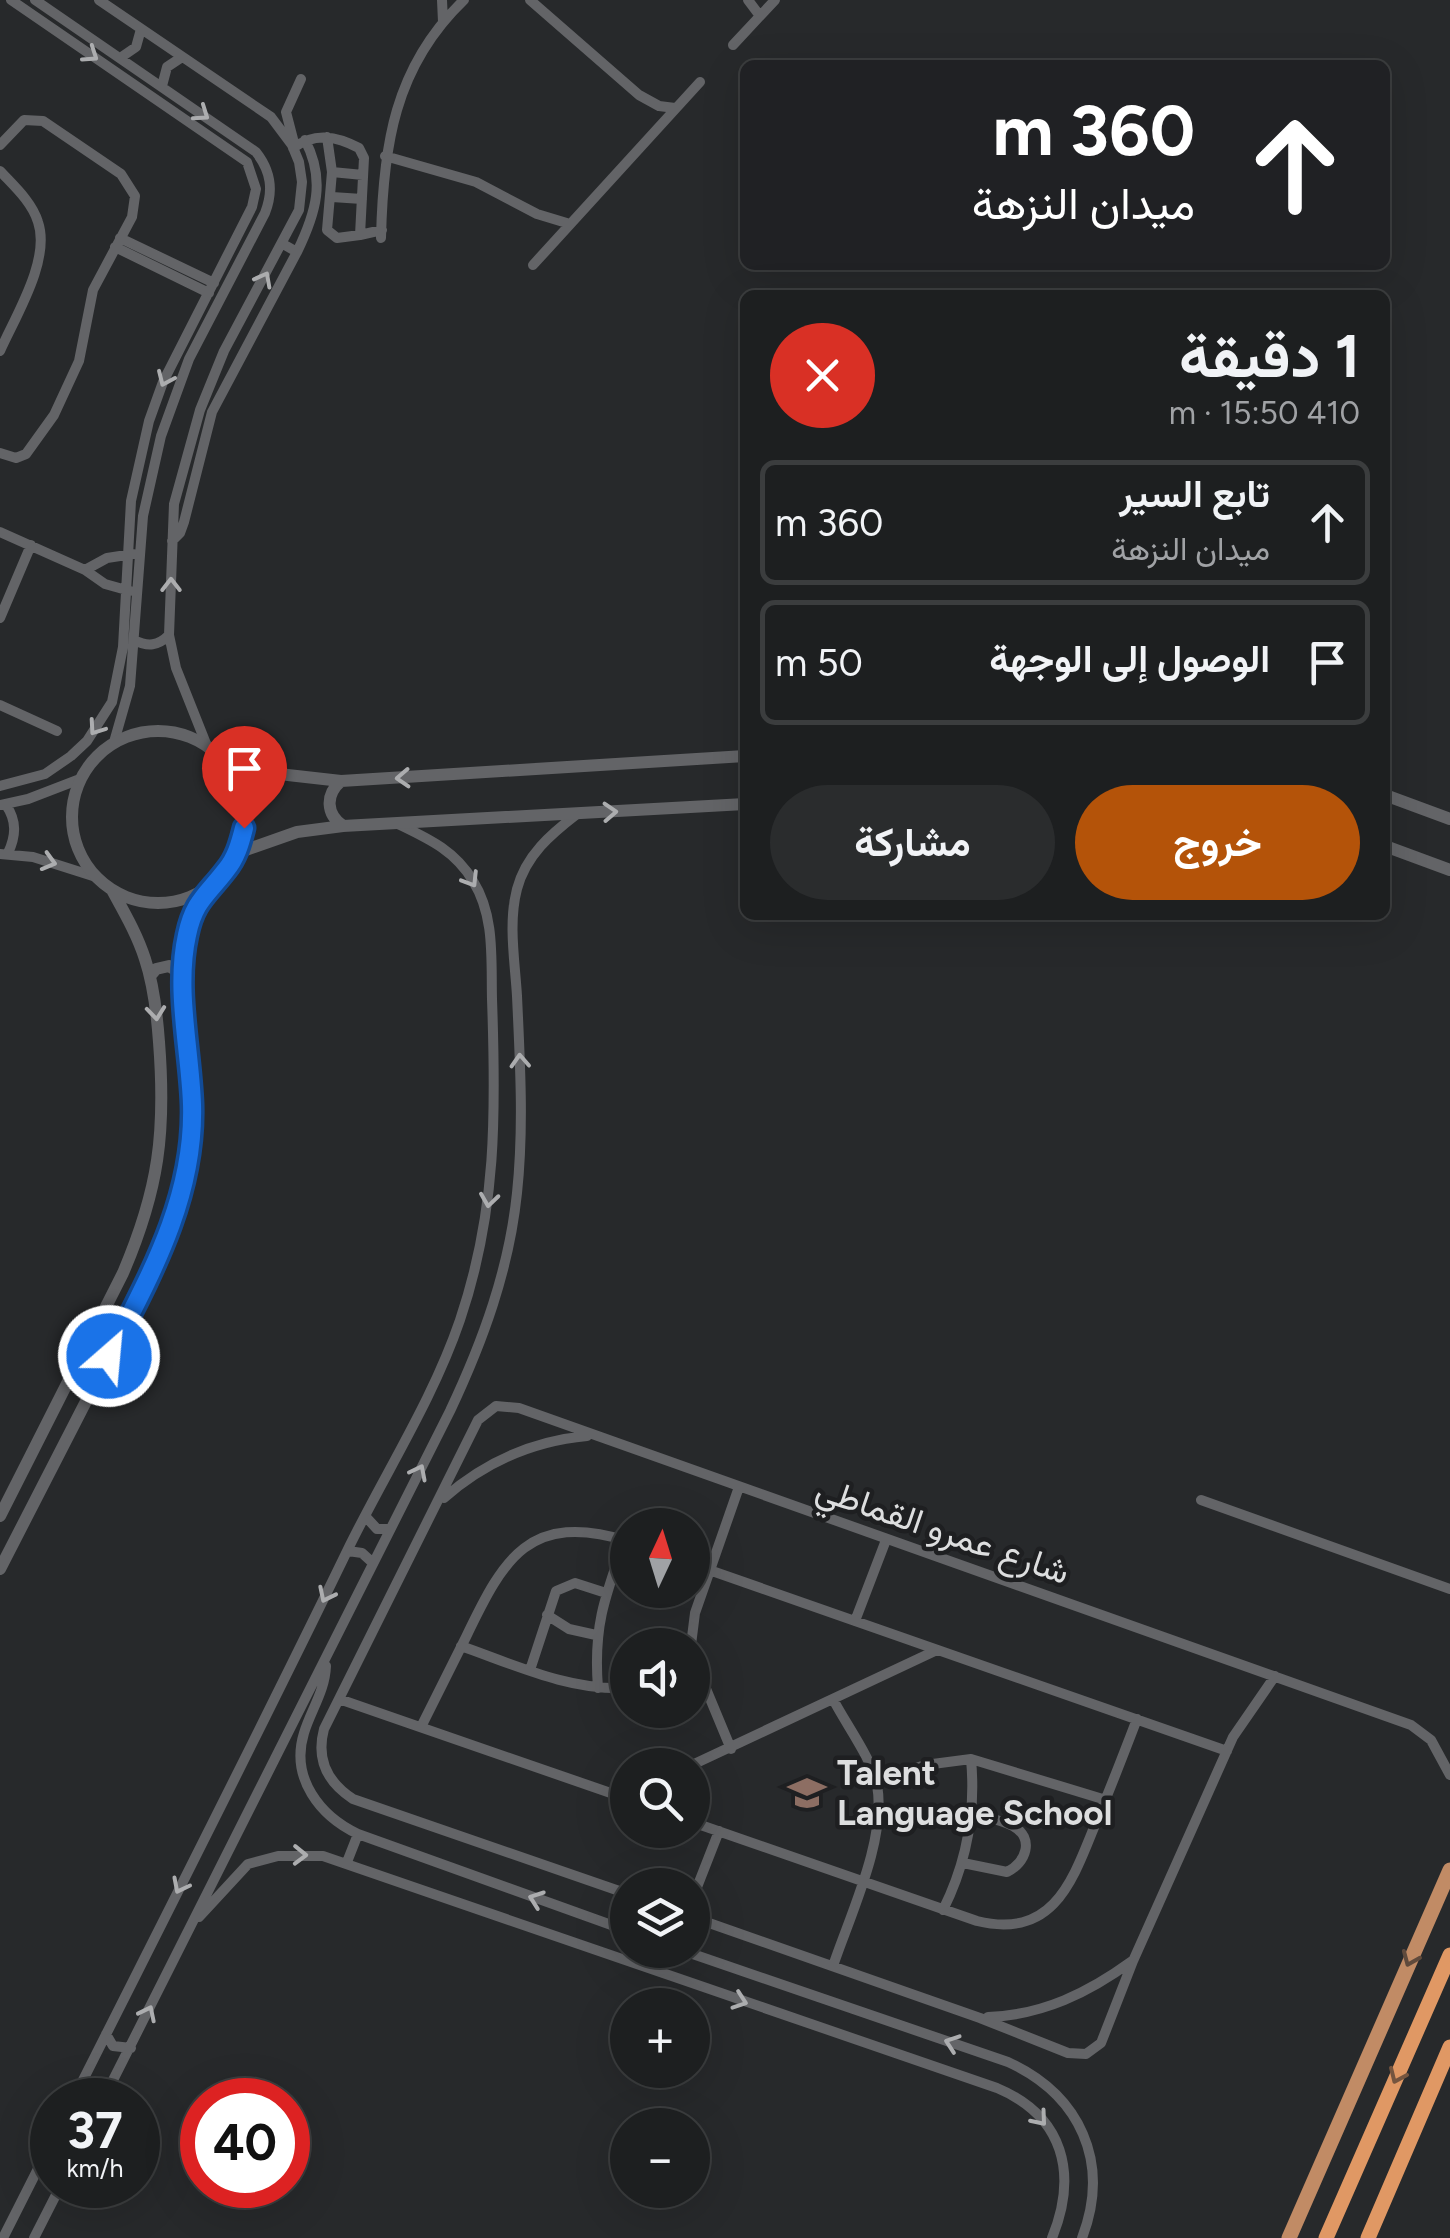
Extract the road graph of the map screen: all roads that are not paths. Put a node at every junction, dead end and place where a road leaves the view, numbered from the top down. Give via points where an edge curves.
1 (10, 0) edge
2 (35, 0) edge
3 (99, 0) edge
4 (442, 0) edge
5 (464, 0) edge
6 (530, 0) edge
7 (748, 0) edge
8 (770, 2) edge
9 (760, 16) junction
10 (444, 22) junction
11 (141, 28) junction
12 (733, 45) dead end
13 (182, 57) junction
14 (120, 58) junction
15 (301, 79) dead end
16 (700, 82) dead end
17 (162, 86) junction
18 (639, 95) junction
19 (675, 108) junction
20 (656, 128) junction
21 (326, 137) junction
22 (305, 140) junction
23 (0, 145) edge
24 (292, 146) junction
25 (385, 156) junction
26 (0, 171) edge
27 (332, 172) junction
28 (363, 175) junction
29 (332, 197) junction
30 (362, 199) junction
31 (537, 214) junction
32 (570, 224) junction
33 (360, 234) junction
34 (117, 243) junction
35 (552, 243) junction
36 (282, 244) junction
37 (298, 252) junction
38 (533, 265) dead end
39 (212, 288) junction
40 (0, 351) edge
41 (0, 454) edge
42 (0, 532) edge
43 (171, 542) junction
44 (31, 546) junction
45 (126, 554) junction
46 (139, 554) junction
47 (84, 570) junction
48 (124, 590) junction
49 (137, 592) junction
50 (0, 618) edge
51 (170, 635) junction
52 (134, 640) junction
53 (0, 705) edge
54 (57, 731) dead end
55 (114, 742) junction
56 (214, 750) junction
57 (740, 756) edge
58 (80, 780) junction
59 (341, 780) junction
60 (0, 786) edge
61 (1390, 797) edge
62 (740, 804) edge
63 (3, 805) edge
64 (578, 813) junction
65 (1450, 819) edge
66 (395, 823) junction
67 (343, 826) junction
68 (1390, 848) edge
69 (4, 853) edge
70 (237, 853) junction
71 (1450, 870) edge
72 (96, 877) junction
73 (208, 888) junction
74 (112, 890) junction
75 (514, 928) junction
76 (490, 930) junction
77 (183, 974) junction
78 (150, 976) junction
79 (593, 1436) junction
80 (35, 1446) junction
81 (58, 1458) junction
82 (15, 1485) junction
83 (739, 1487) junction
84 (39, 1494) junction
85 (1201, 1500) dead end
86 (440, 1502) junction
87 (0, 1516) edge
88 (365, 1516) junction
89 (390, 1529) junction
90 (610, 1538) edge
91 (886, 1540) junction
92 (348, 1550) junction
93 (373, 1563) junction
94 (0, 1569) edge
95 (710, 1570) joint
96 (610, 1583) edge
97 (1450, 1589) edge
98 (606, 1593) junction
99 (547, 1615) junction
100 (856, 1622) junction
101 (596, 1635) junction
102 (461, 1646) junction
103 (937, 1650) junction
104 (326, 1658) junction
105 (530, 1670) junction
106 (1275, 1676) junction
107 (598, 1688) junction
108 (610, 1688) edge
109 (339, 1700) junction
110 (834, 1701) junction
111 (710, 1705) edge
112 (1137, 1720) junction
113 (421, 1727) junction
114 (730, 1750) junction
115 (1227, 1750) junction
116 (710, 1758) edge
117 (971, 1759) junction
118 (1450, 1775) edge
119 (877, 1781) junction
120 (610, 1793) edge
121 (1106, 1800) junction
122 (972, 1814) junction
123 (710, 1828) edge
124 (719, 1831) junction
125 (358, 1834) junction
126 (347, 1862) junction
127 (963, 1863) junction
128 (705, 1868) edge
129 (1450, 1870) edge
130 (862, 1881) junction
131 (610, 1888) edge
132 (943, 1910) junction
133 (194, 1920) junction
134 (710, 1923) edge
135 (610, 1925) edge
136 (1450, 1955) edge
137 (710, 1960) edge
138 (1133, 1960) junction
139 (832, 1966) junction
140 (980, 2018) junction
141 (106, 2034) junction
142 (1450, 2047) edge
143 (131, 2048) junction
144 (84, 2078) edge
145 (115, 2078) edge
146 (30, 2185) edge
147 (49, 2208) edge
148 (3, 2238) edge
149 (34, 2238) edge
150 (1052, 2238) edge
151 (1082, 2238) edge
152 (1288, 2238) edge
153 (1326, 2238) edge
154 (1368, 2238) edge

1 -> 39 street via 248,162 255,198
2 - 14 street
3 - 11 street
4 - 10 street
5 - 10 street
6 - 18 street
7 - 9 street
8 - 9 street
9 - 12 street
10 - 25 street via 400,99
11 - 13 street
11 - 14 street via 136,47
13 - 17 street via 167,67
13 - 24 street via 271,117
14 - 17 street
15 - 24 street via 286,112
16 - 19 street
17 -> 46 street via 256,152 271,188 266,212 173,398 150,476
18 - 19 street
18 - 20 street
19 - 20 street
20 - 32 street
21 - 22 street
21 - 27 street
21 - 28 street via 359,148
22 - 24 street
22 - 37 street via 318,186
23 - 34 street via 19,123 38,119 121,174 135,205
24 - 36 street via 302,182 300,210
25 - 31 street via 476,182
25 - 33 street via 382,235
26 - 40 street via 34,212 42,245
27 - 28 street
27 - 29 street
28 - 30 street
29 - 30 street
29 - 33 street via 331,235
30 - 33 street
31 - 32 street
31 - 35 street
32 - 35 street
34 - 39 street
34 - 41 street via 92,290 78,361 54,416 26,454
35 - 38 street
36 - 37 street
43 -> 36 street via 174,504 200,410
37 - 43 street via 212,412 184,522
39 -> 45 street via 149,421
42 - 44 street
51 -> 43 street
44 - 47 street
44 - 50 street
45 - 46 street
45 - 47 street
45 - 48 street
46 - 49 street
47 - 48 street
48 - 49 street
48 -> 60 street via 118,685 102,720 87,742 44,774
49 - 52 street
51 - 52 street via 157,644
51 - 56 street via 176,668
52 - 55 street
53 - 54 street
55 - 56 street via 145,731 178,732
55 - 58 street
56 - 59 street via 279,774
56 - 70 street via 236,778 244,803
57 -> 59 street
58 - 63 street
58 - 72 street via 72,831
59 - 67 street via 329,804
61 - 65 street
64 -> 62 street
63 - 69 street via 15,830
64 - 66 street
64 - 75 street via 546,839 524,871
66 - 67 street
66 -> 76 street via 460,862 480,894
67 - 70 street via 297,832
68 - 71 street
69 -> 72 street
70 - 73 street
72 - 74 street
73 - 74 street via 160,902
73 - 77 street via 189,926
74 - 78 street
75 - 76 street via 499,923
89 -> 75 street via 479,1345 508,1250 522,1111
76 -> 88 street via 496,1120 482,1238 439,1373
77 - 78 street via 168,966
77 - 81 street via 192,1106 181,1199
78 -> 80 street via 162,1096 154,1190 118,1282
79 - 83 street, شارع عمرو القماطي
79 - 86 street, شارع عمرو القماطي via 508,1456
79 - 86 street, شارع عمرو القماطي via 496,1406 478,1420
80 - 81 street via 44,1457
80 - 82 street
81 - 84 street
82 - 84 street
82 - 87 street
83 - 91 street, شارع عمرو القماطي
83 - 95 street
84 - 94 street
85 - 97 street
86 - 109 street, شارع عمرو القماطي
88 - 89 street via 372,1527
88 - 92 street
89 - 93 street
90 - 102 street via 552,1535 525,1546 499,1571
91 - 100 street
91 - 106 street, شارع عمرو القماطي
92 - 93 street
92 -> 141 street
93 - 104 street
95 - 100 street
96 - 98 street
98 - 99 street via 568,1584 556,1591
98 - 101 street
99 - 101 street
99 - 105 street
100 - 103 street
101 - 107 street
102 - 105 street
102 - 113 street
103 - 110 street
103 - 112 street
104 - 125 street via 301,1762 323,1811
104 - 133 street
105 - 107 street
106 - 115 street
106 - 118 street, شارع عمرو القماطي via 1417,1728 1432,1740
107 - 108 street
109 - 113 street
109 - 131 street, شارع عمرو القماطي via 324,1729 321,1756 342,1792
110 - 114 street
110 - 119 street
111 - 114 street
112 - 115 street
112 - 121 street
113 - 120 street
114 - 116 street
115 - 138 street
117 - 119 street
117 - 121 street
117 - 122 street
119 - 130 street via 876,1832
121 - 132 street via 1071,1883 1048,1910 1008,1925
122 - 127 street
122 - 127 street via 1016,1828 1026,1853 1008,1872
123 - 124 street
124 - 128 street
124 - 130 street
125 - 126 street
135 -> 125 street
133 -> 126 street via 256,1860 300,1854
126 -> 150 street via 1017,2097 1043,2120 1062,2156 1066,2196
127 - 132 street
129 -> 152 main road
130 - 132 street
130 - 139 street
143 -> 133 street
134 - 139 street
136 -> 153 highway
151 -> 137 street via 1092,2201 1089,2151 1076,2118 1039,2079 1008,2062
138 - 140 street via 1066,2001
138 - 140 street via 1101,2043 1086,2054
139 - 140 street
141 - 143 street via 114,2046
141 - 144 street
142 - 154 highway
143 - 145 street
146 - 148 street
147 - 149 street

